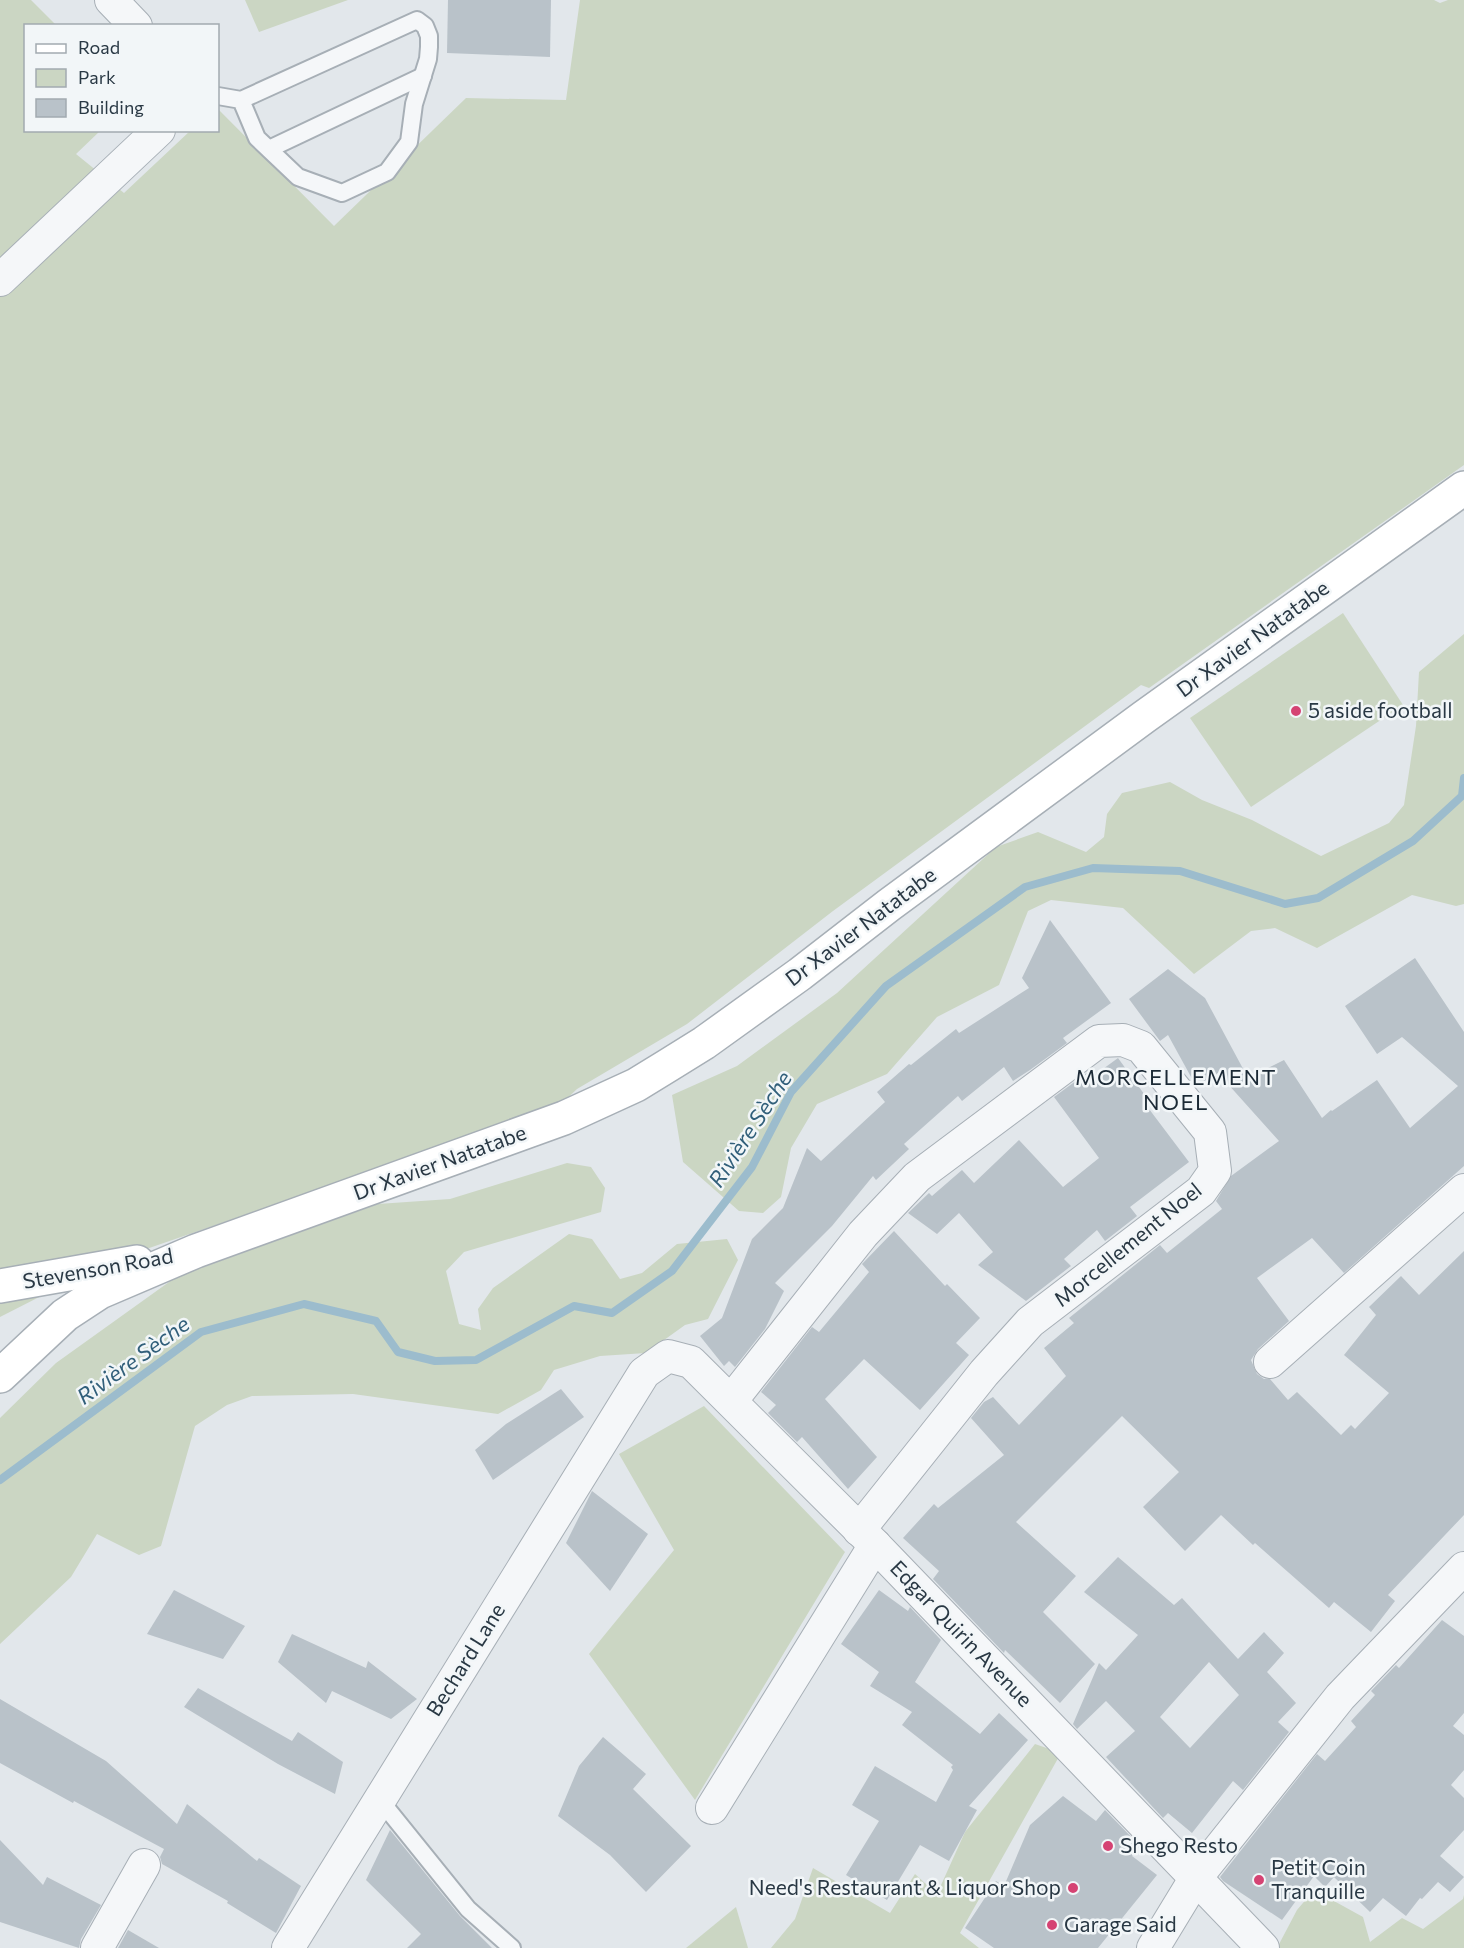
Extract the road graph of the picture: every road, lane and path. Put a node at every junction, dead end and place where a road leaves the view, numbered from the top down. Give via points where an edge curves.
1 (111, 0) edge
2 (134, 24) edge
3 (423, 76) junction
4 (219, 96) edge
5 (241, 100) junction
6 (157, 132) edge
7 (269, 149) junction
8 (0, 280) edge
9 (1464, 488) edge
10 (1464, 1190) edge
11 (196, 1251) junction
12 (0, 1287) edge
13 (1270, 1362) dead end
14 (644, 1373) joint
15 (0, 1376) edge
16 (731, 1401) junction
17 (867, 1537) junction
18 (1464, 1568) edge
19 (380, 1800) junction
20 (712, 1808) dead end
21 (144, 1865) dead end
22 (1195, 1879) junction
23 (97, 1948) edge
24 (288, 1948) edge
25 (512, 1948) edge
26 (1153, 1948) edge
27 (1263, 1948) edge

1 - 2 street
3 - 5 lane via 429,36 417,20
3 - 7 lane
3 - 7 lane via 409,142 387,172 342,194 298,177
4 - 5 lane
5 - 7 lane via 258,138
6 - 8 street
9 - 11 main road, Dr Xavier Natatabe via 1116,738 800,974 704,1043 636,1085 564,1118
10 - 13 street
11 - 12 main road, Stevenson Road
11 - 15 main road via 100,1292 65,1315
14 - 16 street, Edgar Quirin Avenue via 668,1356 691,1362
14 - 19 street, Bechard Lane
16 - 17 street, Edgar Quirin Avenue
16 - 17 street, Morcellement Noel via 863,1234 917,1177 1099,1041 1123,1040 1142,1047 1210,1132 1215,1171 1201,1191 1030,1322 984,1373
17 - 20 street, Morcellement Noel
17 - 22 street, Edgar Quirin Avenue
18 - 22 street via 1341,1697
19 - 24 street, Bechard Lane
19 - 25 lane via 468,1909
21 - 23 street
22 - 26 street
22 - 27 street, Edgar Quirin Avenue

